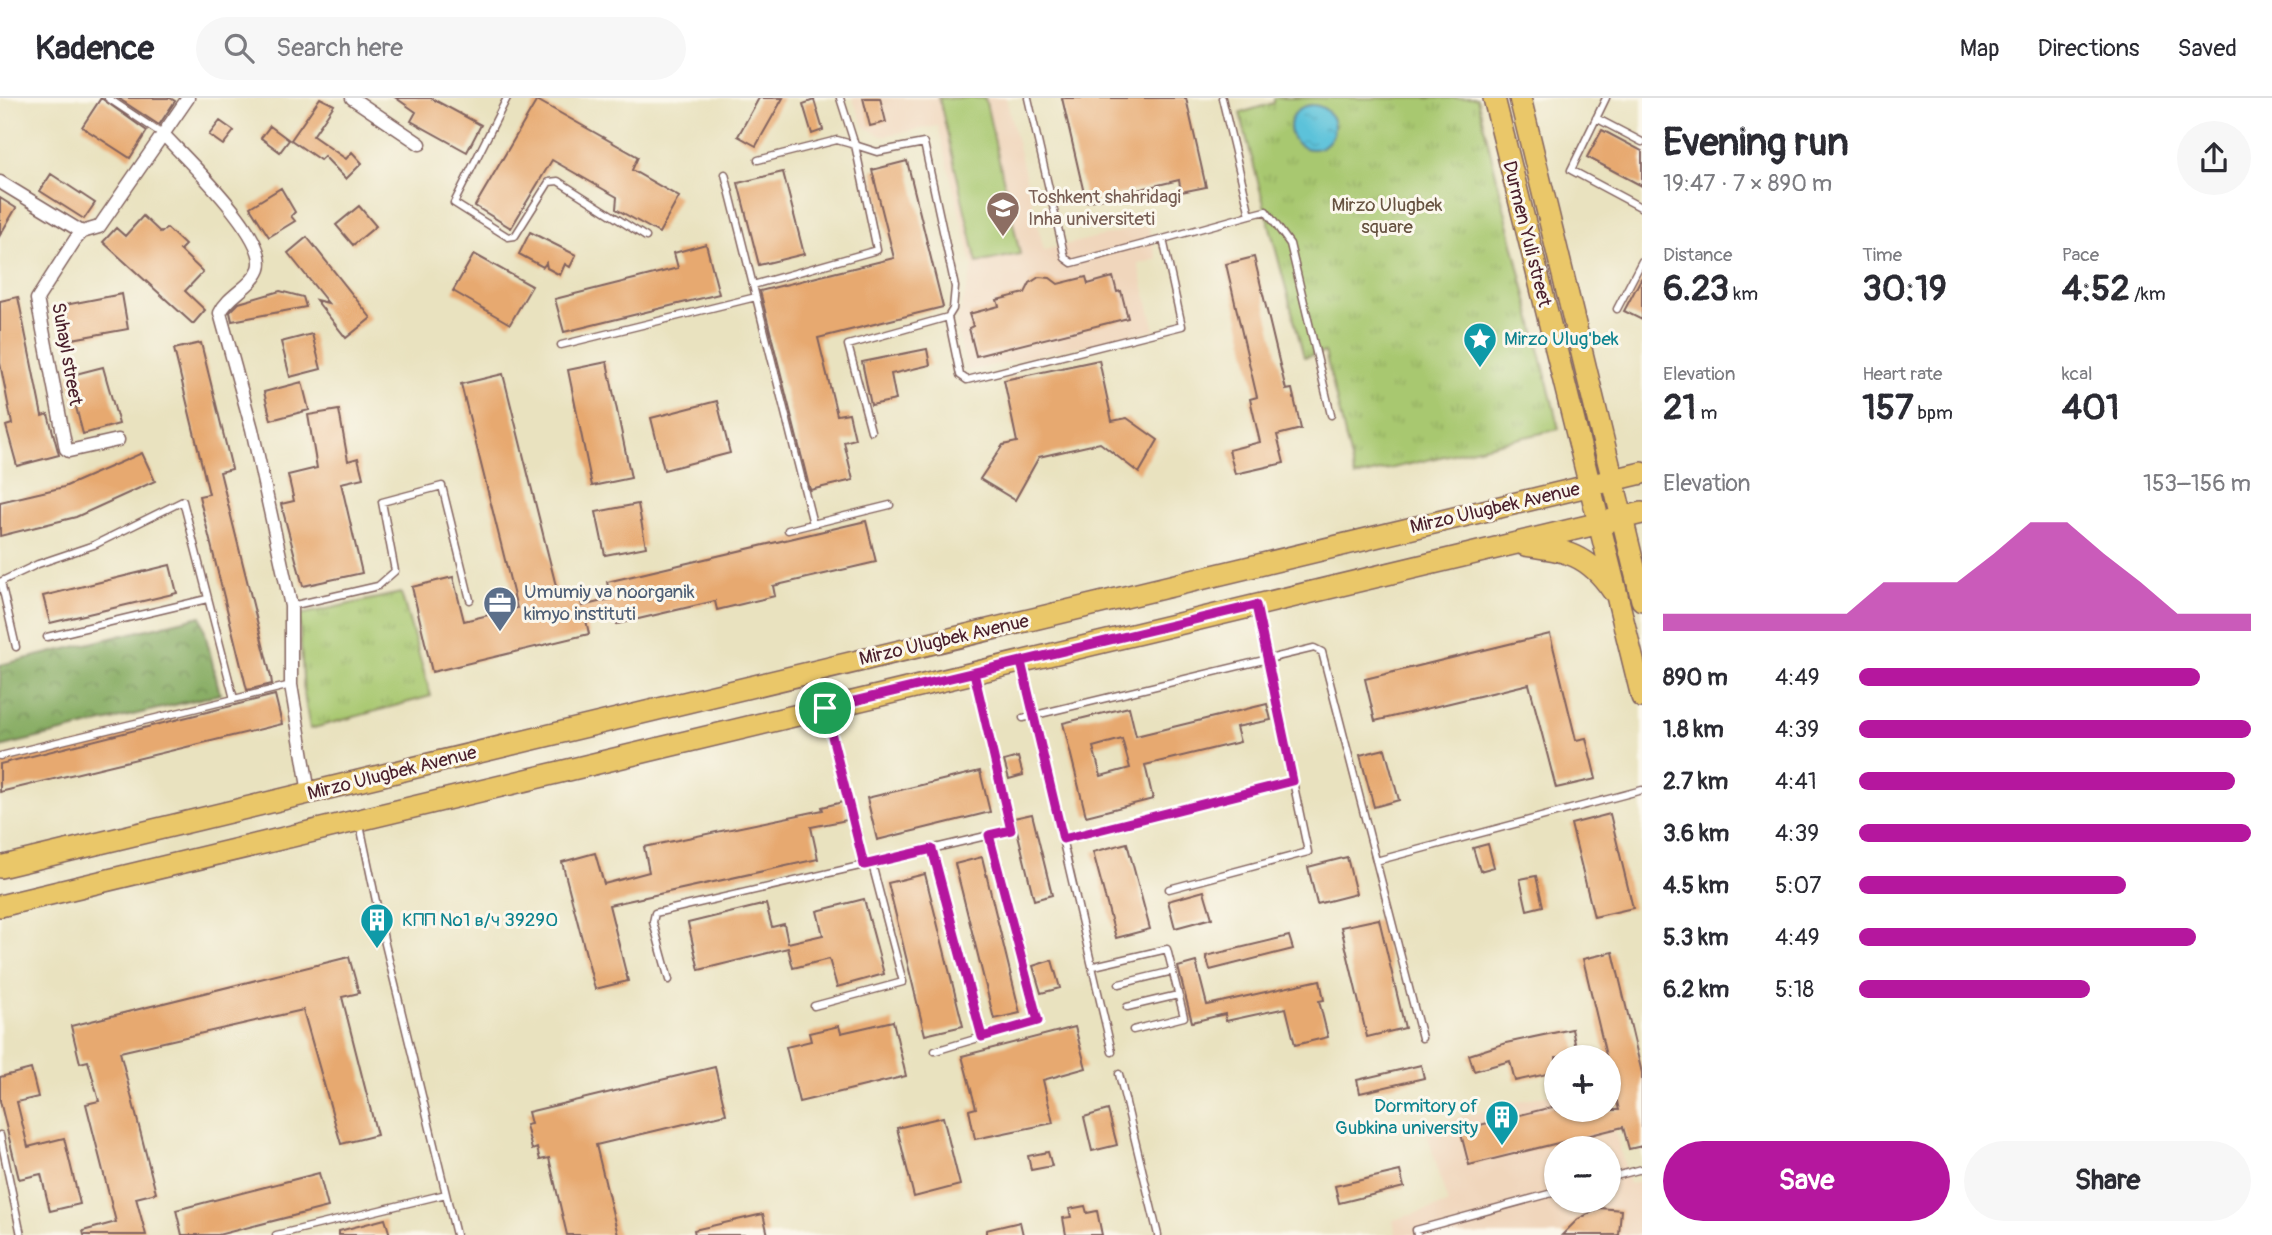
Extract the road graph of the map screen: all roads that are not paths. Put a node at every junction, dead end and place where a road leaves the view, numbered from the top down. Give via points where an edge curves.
1 (108, 98) edge
2 (188, 98) edge
3 (352, 98) edge
4 (507, 98) edge
5 (840, 98) edge
6 (1028, 98) edge
7 (1222, 98) edge
8 (1494, 98) edge
9 (1520, 98) edge
10 (1606, 98) edge
11 (1596, 118) junction
12 (164, 135) junction
13 (1642, 142) edge
14 (420, 144) dead end
15 (855, 145) junction
16 (758, 160) dead end
17 (725, 174) dead end
18 (0, 182) edge
19 (1642, 208) edge
20 (1250, 215) junction
21 (82, 232) junction
22 (646, 237) dead end
23 (1163, 239) junction
24 (1642, 261) edge
25 (753, 285) junction
26 (756, 296) junction
27 (1617, 309) dead end
28 (948, 317) junction
29 (561, 345) dead end
30 (1331, 415) dead end
31 (871, 431) dead end
32 (118, 440) dead end
33 (1642, 473) edge
34 (1613, 480) junction
35 (1590, 485) junction
36 (890, 505) dead end
37 (1632, 515) edge
38 (1599, 523) junction
39 (813, 524) junction
40 (788, 530) dead end
41 (1513, 544) junction
42 (0, 582) edge
43 (207, 599) junction
44 (470, 600) dead end
45 (1642, 600) edge
46 (1619, 601) junction
47 (1256, 605) junction
48 (291, 606) junction
49 (47, 637) dead end
50 (16, 647) dead end
51 (1267, 660) junction
52 (1021, 662) junction
53 (974, 673) junction
54 (291, 685) junction
55 (1642, 697) edge
56 (234, 699) junction
57 (825, 708) junction
58 (1023, 718) dead end
59 (0, 756) edge
60 (1293, 781) junction
61 (349, 783) junction
62 (1642, 790) edge
63 (309, 793) junction
64 (359, 820) junction
65 (989, 835) junction
66 (1063, 839) junction
67 (932, 849) junction
68 (1376, 862) junction
69 (872, 864) junction
70 (864, 865) junction
71 (0, 867) edge
72 (1169, 889) dead end
73 (0, 906) edge
74 (1094, 965) junction
75 (1172, 971) junction
76 (669, 980) dead end
77 (1119, 984) dead end
78 (1178, 995) junction
79 (814, 1006) dead end
80 (1127, 1007) dead end
81 (1133, 1030) dead end
82 (982, 1037) junction
83 (1422, 1038) dead end
84 (935, 1051) dead end
85 (1112, 1052) dead end
86 (1119, 1074) dead end
87 (0, 1136) edge
88 (1642, 1169) edge
89 (1621, 1175) edge
90 (446, 1194) junction
91 (1544, 1195) edge
92 (20, 1235) edge
93 (276, 1235) edge
94 (456, 1235) edge
95 (1158, 1235) edge
96 (1417, 1235) edge

1 - 12 lane
2 - 12 street, Suhayl street
3 - 14 street
4 - 22 lane via 454,203 508,237 515,236 549,182 558,181
5 - 15 lane
6 - 23 lane via 1065,258 1072,263
7 - 20 lane
8 - 35 main road, Durmen Yuli street
9 - 34 main road, Durmen Yuli street
10 - 11 lane
11 - 13 lane
11 - 19 lane via 1571,170
12 - 21 street, Suhayl street via 99,227
12 - 48 street via 241,219 255,245 259,269 220,313 252,429
15 - 16 lane via 837,140
15 - 25 lane via 877,250
15 - 28 lane via 877,152 924,144 955,287
17 - 25 lane
18 - 21 street
20 - 23 lane
20 - 30 lane via 1266,211 1290,244
21 - 32 street, Suhayl street via 41,288 39,314 66,449
23 - 28 lane via 1182,326 967,380 960,375
24 - 27 lane
25 - 26 lane
26 - 29 lane
26 - 39 lane
28 - 31 lane via 848,345
33 - 34 main road, Mirzo Ulugbek Avenue
34 - 35 main road, Mirzo Ulugbek Avenue
34 - 37 main road, Durmen Yuli street
35 - 38 main road, Durmen Yuli street
35 - 61 main road, Mirzo Ulugbek Avenue
36 - 39 lane
37 - 38 main road, Mirzo Ulugbek Avenue
37 - 45 main road, Durmen Yuli street
38 - 41 main road, Mirzo Ulugbek Avenue
38 - 46 main road, Durmen Yuli street
39 - 40 lane
41 - 46 main road via 1581,558 1600,572
41 - 47 main road, Mirzo Ulugbek Avenue
42 - 43 lane via 94,545 183,501
42 - 50 lane
43 - 49 lane
43 - 56 lane
44 - 48 lane via 442,486 382,502 396,571 379,586
46 - 55 main road, Durmen Yuli street
47 - 51 lane
47 - 52 main road, Mirzo Ulugbek Avenue
48 - 54 street
51 - 58 lane
51 - 60 lane
51 - 68 lane via 1314,648 1322,652
52 - 53 main road, Mirzo Ulugbek Avenue
52 - 66 lane
53 - 57 main road, Mirzo Ulugbek Avenue
53 - 65 lane via 1011,830
54 - 56 lane
54 - 63 street
56 - 59 lane
57 - 64 main road, Mirzo Ulugbek Avenue
57 - 70 lane
60 - 66 lane
60 - 72 lane via 1308,852
61 - 63 main road, Mirzo Ulugbek Avenue
61 - 64 main road
62 - 68 lane
63 - 71 main road, Mirzo Ulugbek Avenue
64 - 73 main road, Mirzo Ulugbek Avenue
64 - 90 lane
65 - 67 lane
65 - 82 lane via 1038,1021
66 - 74 lane
67 - 69 lane
67 - 82 lane
68 - 83 lane
69 - 70 lane
69 - 79 lane via 903,982
70 - 76 lane via 655,913 653,922
74 - 75 lane via 1167,949
74 - 85 lane
75 - 77 lane
75 - 78 lane
78 - 80 lane
78 - 81 lane via 1184,1017
82 - 84 lane
86 - 95 lane
87 - 92 lane
88 - 89 lane
90 - 93 lane
90 - 94 lane
91 - 96 lane via 1416,1230

